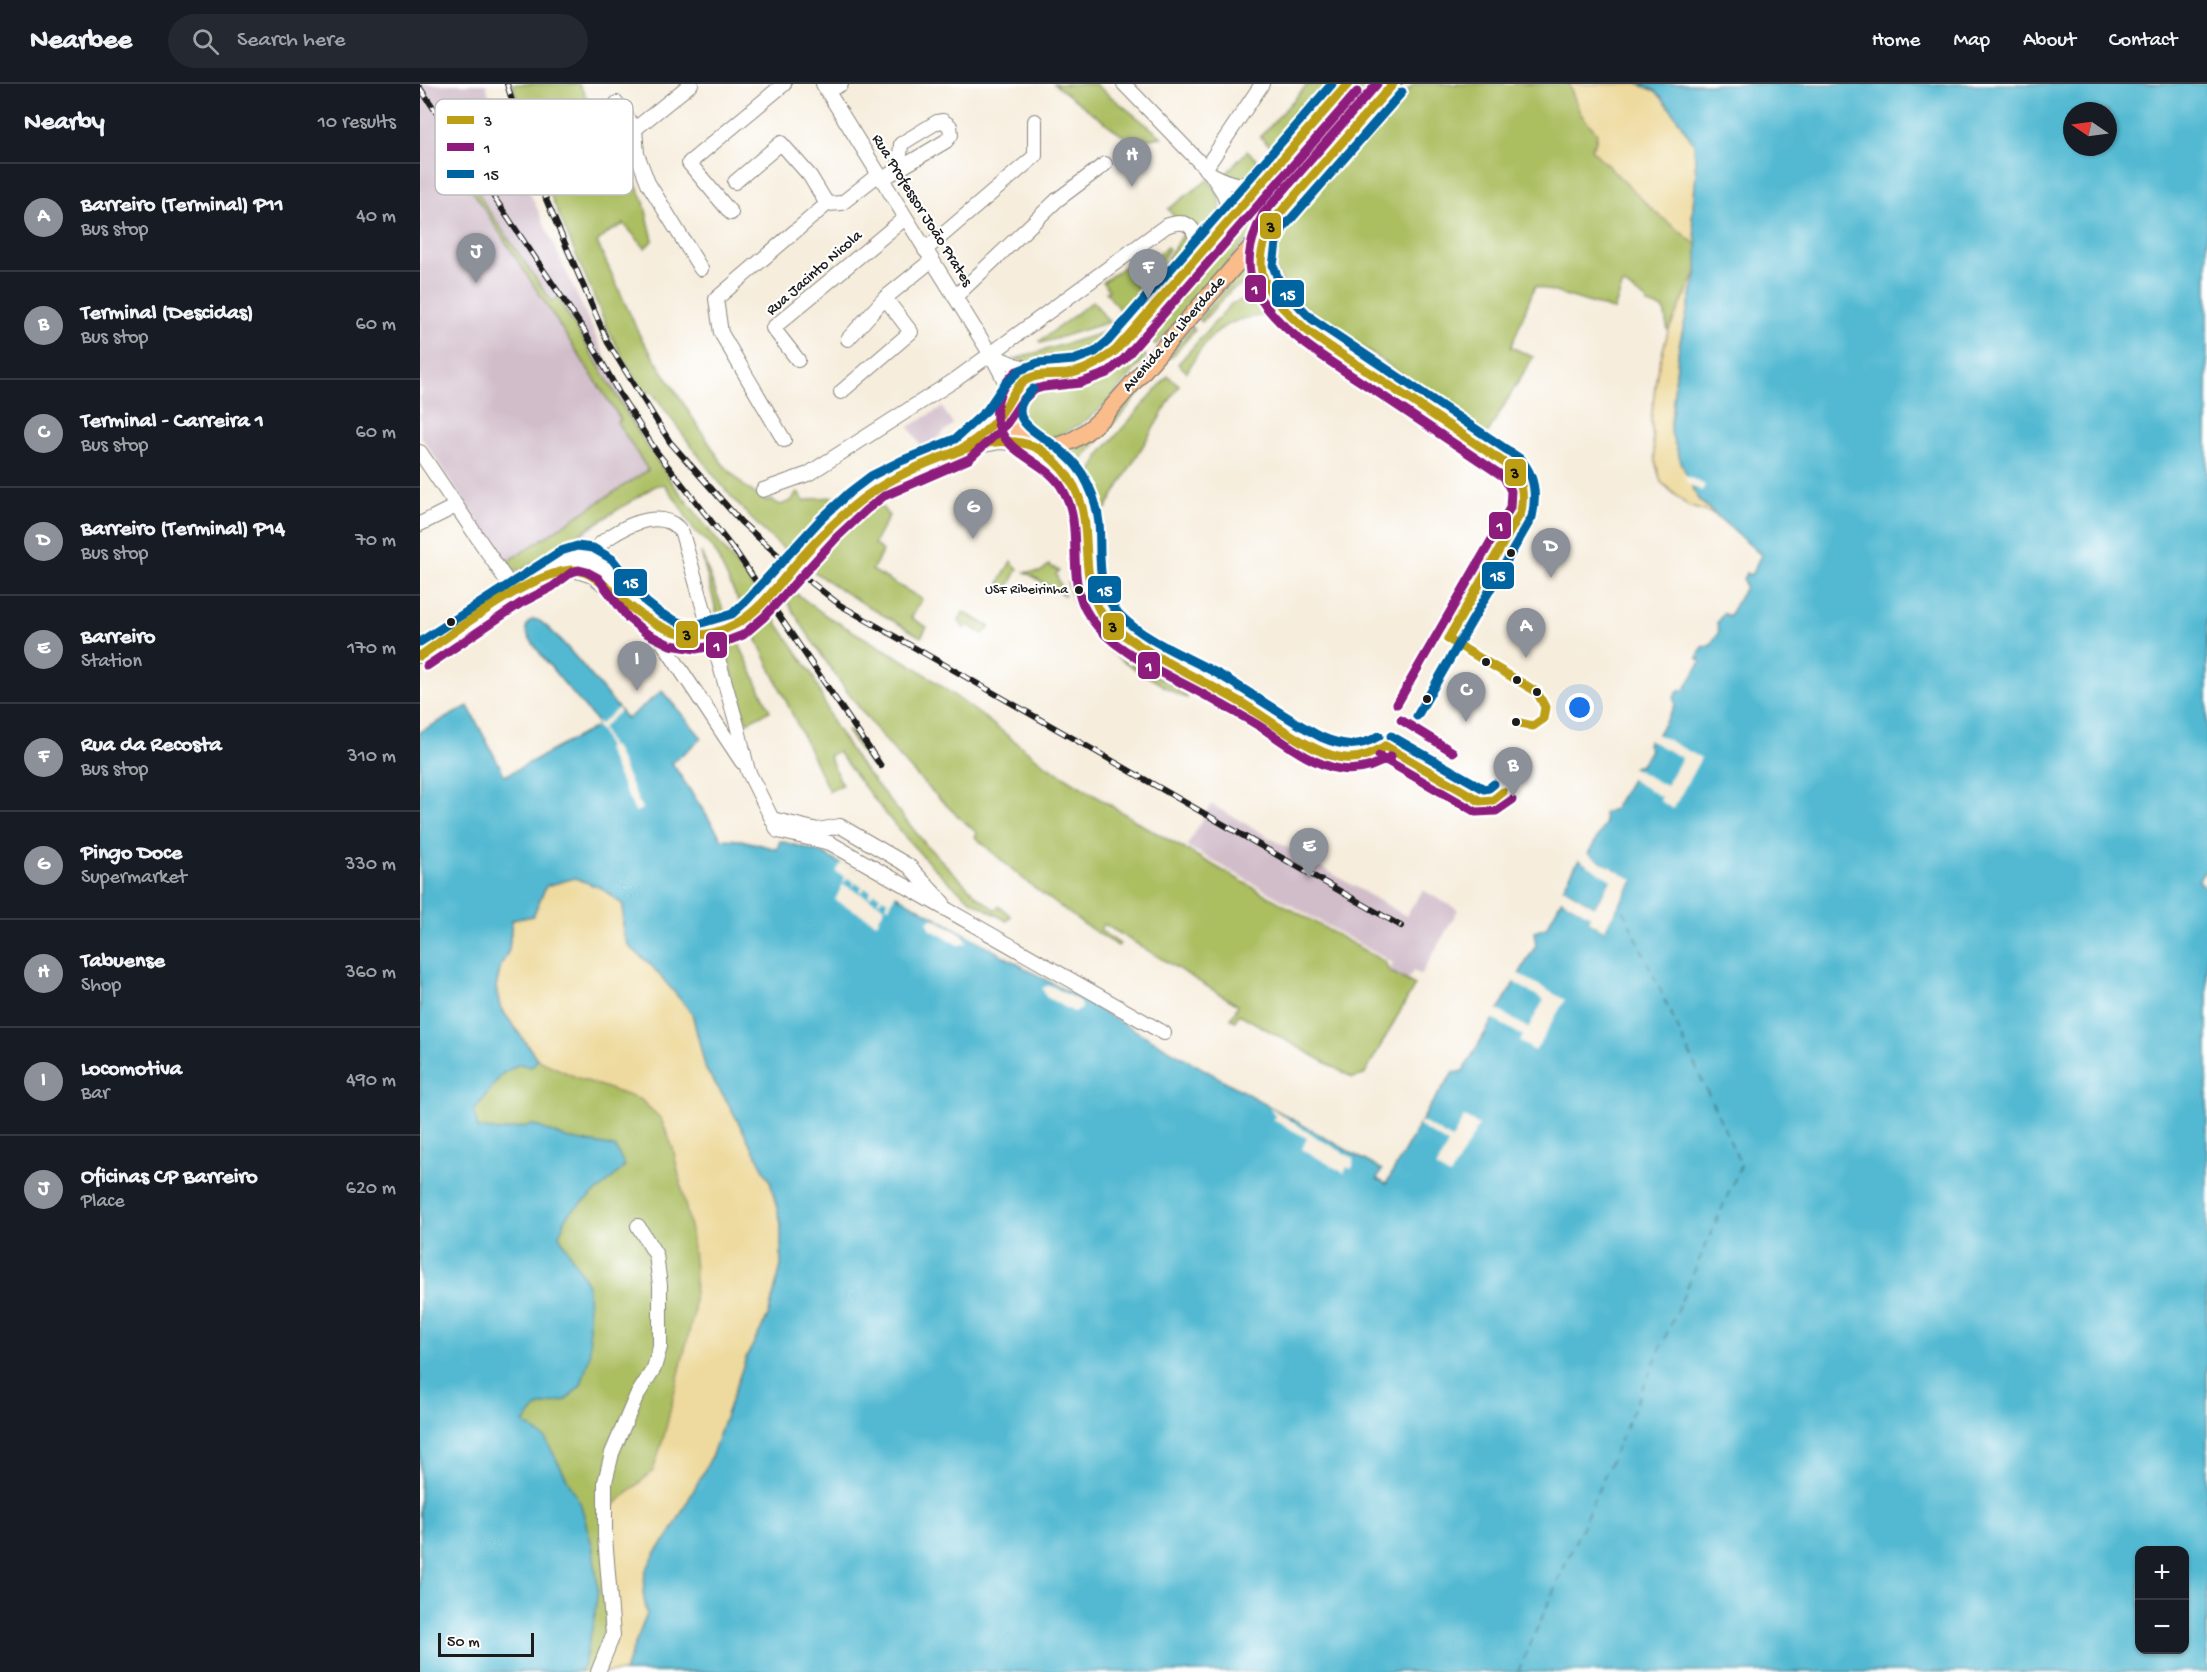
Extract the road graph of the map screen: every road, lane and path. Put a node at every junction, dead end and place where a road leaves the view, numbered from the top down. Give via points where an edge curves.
1 (691, 84) edge
2 (784, 84) edge
3 (840, 84) edge
4 (1124, 84) edge
5 (1262, 84) edge
6 (1348, 84) edge
7 (1393, 84) edge
8 (825, 87) edge
9 (1035, 121) dead end
10 (633, 125) edge
11 (636, 129) junction
12 (1105, 164) dead end
13 (899, 168) dead end
14 (1208, 171) junction
15 (881, 176) junction
16 (1268, 176) junction
17 (735, 182) dead end
18 (827, 204) junction
19 (731, 213) dead end
20 (906, 218) junction
21 (1221, 230) junction
22 (929, 255) junction
23 (1192, 263) junction
24 (701, 269) dead end
25 (955, 297) junction
26 (885, 298) junction
27 (848, 339) dead end
28 (990, 355) junction
29 (798, 360) dead end
30 (1050, 374) junction
31 (841, 392) dead end
32 (1008, 401) junction
33 (784, 440) dead end
34 (1033, 446) junction
35 (958, 451) junction
36 (420, 452) edge
37 (763, 490) dead end
38 (456, 507) junction
39 (420, 524) edge
40 (584, 565) junction
41 (515, 593) junction
42 (657, 634) dead end
43 (420, 656) edge
44 (748, 771) junction
45 (772, 819) junction
46 (950, 912) junction
47 (1164, 1033) dead end
48 (638, 1226) dead end
49 (598, 1672) edge

1 - 11 street
2 - 19 street via 689,163
3 - 8 street
4 - 14 street
5 - 14 street
6 - 16 main road, Avenida da Liberdade
7 - 34 main road, Avenida da Liberdade via 1105,415 1068,442 1049,448
8 - 15 street, Rua Professor João Prates
9 - 22 street via 1035,156
10 - 11 street
11 - 24 street via 637,154 648,183
12 - 25 street via 1057,200
13 - 15 street
14 - 16 street via 1238,185
14 - 21 street via 1226,201
15 - 18 street via 842,203
15 - 20 street, Rua Professor João Prates
16 - 21 main road, Avenida da Liberdade
17 - 18 street via 781,143 810,176
18 - 33 street via 716,299 721,333
20 - 22 street, Rua Professor João Prates
20 - 29 street, Rua Jacinto Nicola via 773,328
21 - 23 main road, Avenida da Liberdade
22 - 25 street, Rua Professor João Prates
22 - 26 street
23 - 28 street via 1198,244 1195,233 1184,224 1166,226
23 - 30 main road, Avenida da Liberdade via 1106,358 1077,372
25 - 28 street, Rua Professor João Prates
26 - 27 street
26 - 31 street via 911,332
28 - 30 street
28 - 32 street, Rua Professor João Prates via 1006,385
28 - 37 street via 808,474
30 - 32 main road, Avenida da Liberdade via 1026,380
32 - 34 main road via 1015,431
32 - 35 street, Avenida da Liberdade via 996,418
34 - 35 street, Avenida da Liberdade via 1000,442
35 - 40 street, Avenida da Liberdade, bridge via 878,486 822,536 755,609 738,624 714,633 695,637 674,634 637,610 610,572 599,564
36 - 38 street
38 - 39 street
38 - 41 street
40 - 41 street via 546,576
40 - 44 street via 600,545 629,526 663,519 677,525
41 - 43 street
42 - 44 street
44 - 45 street
45 - 46 street via 778,831 830,843
45 - 46 street via 818,830 840,826 909,866
46 - 47 street
48 - 49 street via 656,1255 660,1347 654,1368 636,1397 612,1454 605,1482 613,1635

